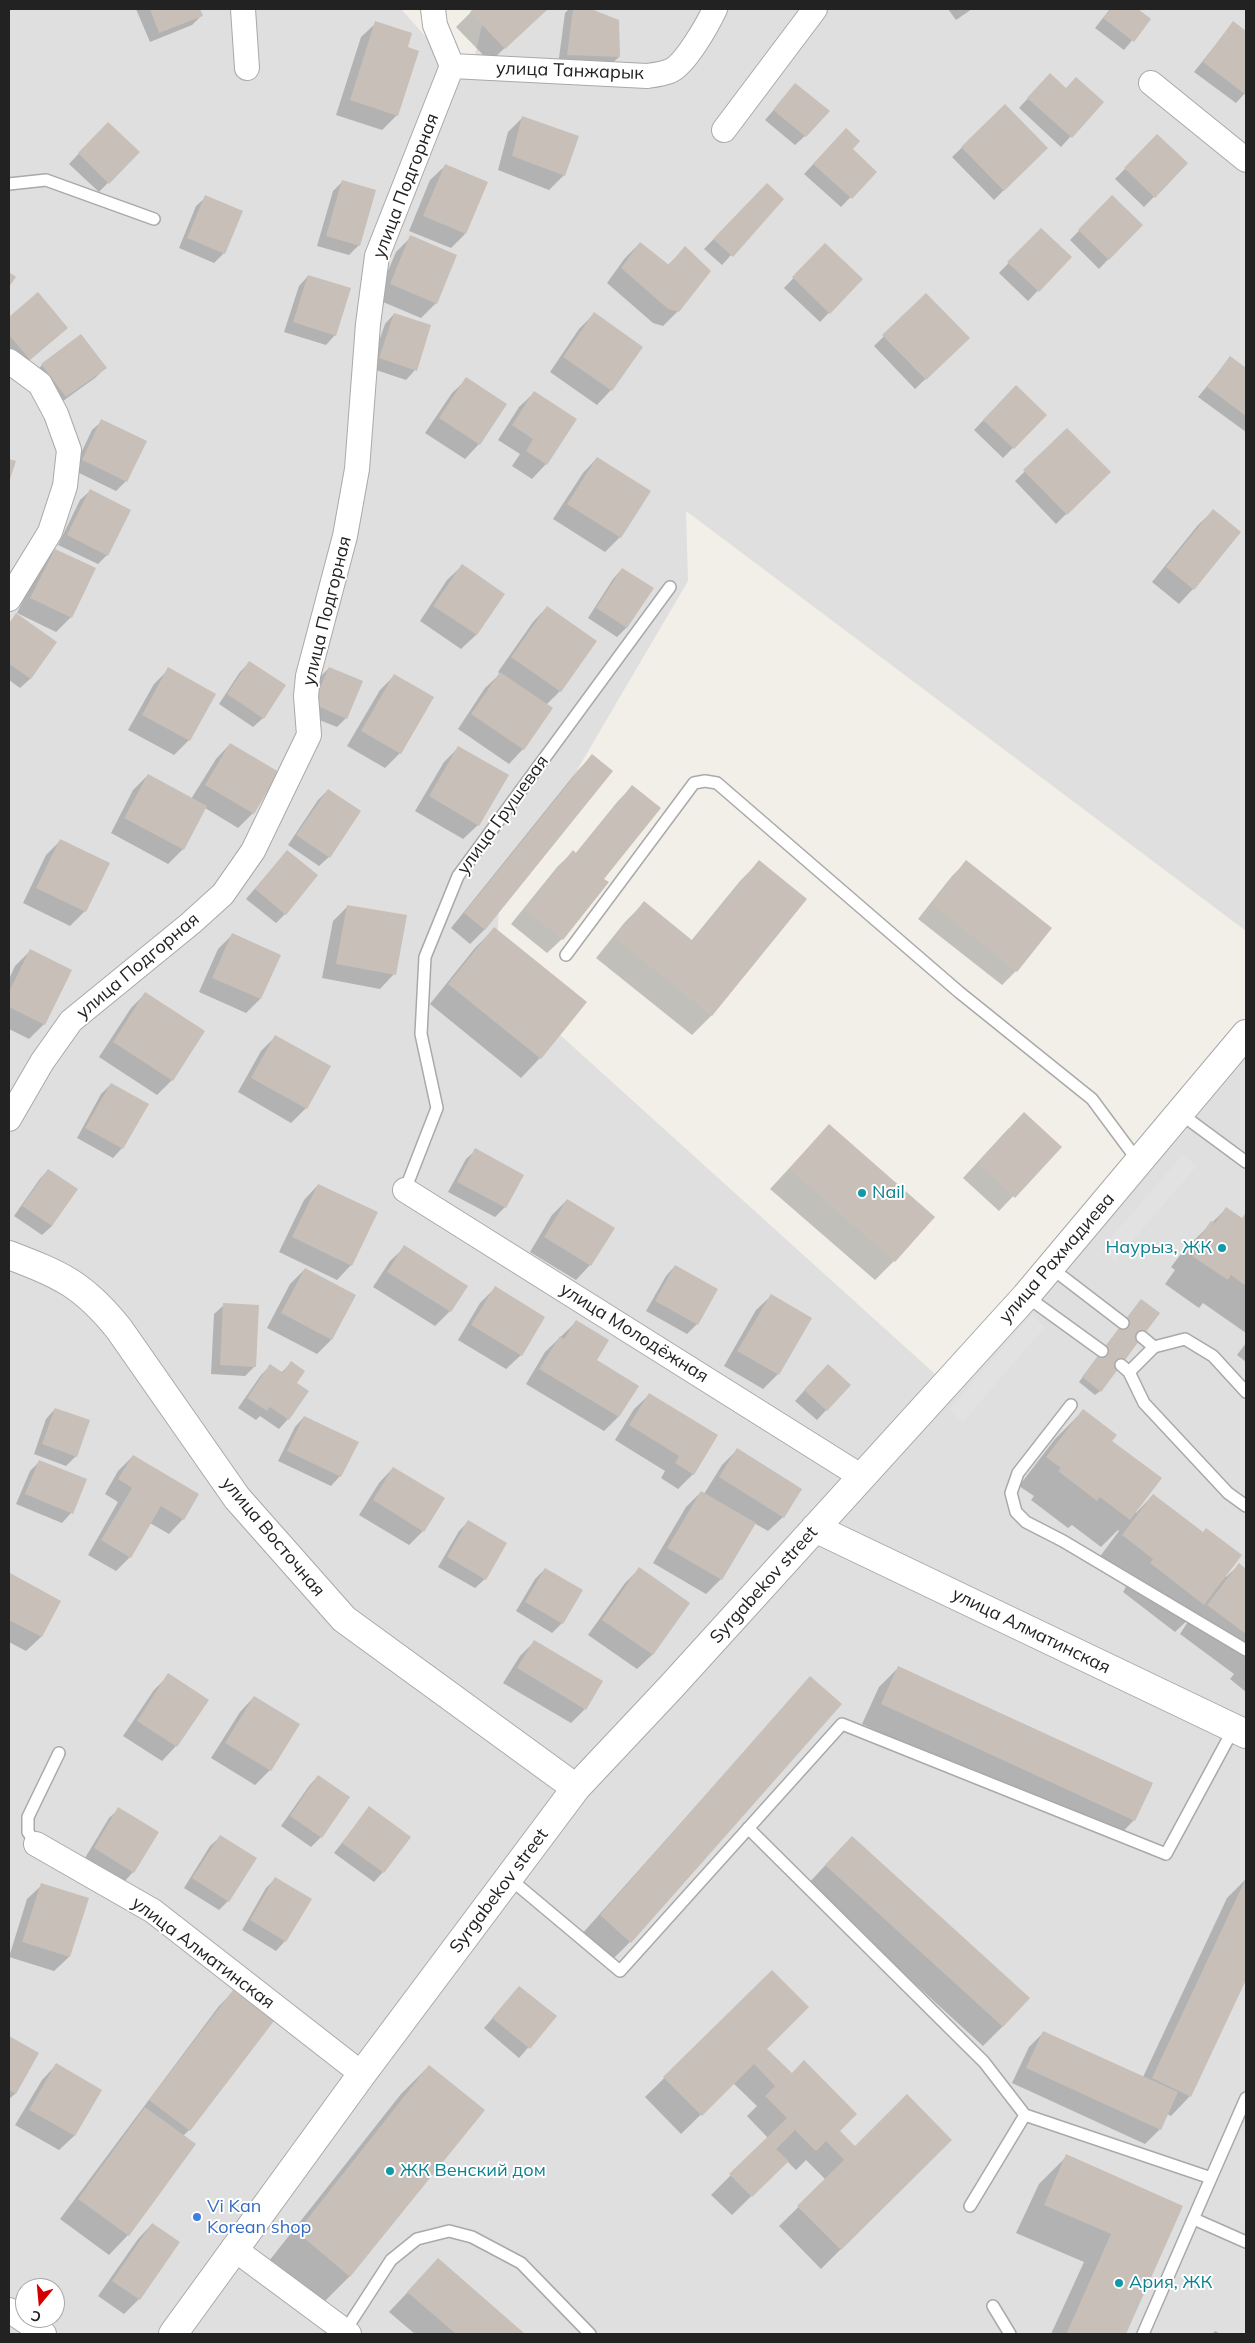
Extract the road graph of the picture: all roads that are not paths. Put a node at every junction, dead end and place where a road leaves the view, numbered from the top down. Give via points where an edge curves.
1 (242, 9) edge
2 (433, 9) edge
3 (716, 9) edge
4 (815, 9) edge
5 (452, 66) junction
6 (246, 68) dead end
7 (1150, 83) dead end
8 (724, 130) dead end
9 (1246, 160) edge
10 (9, 184) edge
11 (154, 219) dead end
12 (9, 361) edge
13 (670, 587) dead end
14 (9, 598) edge
15 (566, 955) dead end
16 (1246, 1034) edge
17 (1181, 1114) junction
18 (9, 1119) edge
19 (1246, 1161) edge
20 (1139, 1163) junction
21 (406, 1190) joint
22 (9, 1255) edge
23 (1050, 1267) junction
24 (1026, 1296) junction
25 (1123, 1323) dead end
26 (1142, 1337) dead end
27 (1154, 1347) junction
28 (1102, 1350) dead end
29 (1246, 1392) edge
30 (1071, 1406) dead end
31 (862, 1477) junction
32 (1246, 1506) edge
33 (815, 1528) junction
34 (1246, 1650) edge
35 (1240, 1731) edge
36 (59, 1753) dead end
37 (576, 1788) junction
38 (748, 1828) junction
39 (36, 1844) joint
40 (509, 1878) junction
41 (362, 2074) junction
42 (1246, 2098) edge
43 (1025, 2115) junction
44 (1211, 2178) junction
45 (970, 2206) dead end
46 (1194, 2219) junction
47 (1246, 2242) edge
48 (233, 2248) junction
49 (994, 2306) dead end
50 (9, 2310) edge
51 (347, 2333) edge
52 (44, 2334) edge
53 (173, 2334) edge
54 (590, 2334) edge
55 (1010, 2334) edge
56 (1143, 2334) edge

1 - 6 street
2 - 5 street via 435,24
3 - 5 street, улица Танжарык via 687,55 671,71 647,76
4 - 8 street
5 - 18 street, улица Подгорная via 377,256 368,324 357,470 345,536 308,676 309,735 253,851 223,894 71,1021 42,1062
7 - 9 street
10 - 11 lane via 46,180
12 - 14 street via 40,384 56,414 69,450 65,486 50,532
13 - 21 lane, улица Грушевая via 458,876 425,957 421,1034 437,1108
15 - 20 lane via 694,783 717,783 959,992 1092,1099
16 - 17 street, улица Рахмадиева
17 - 19 lane
17 - 20 street, улица Рахмадиева
20 - 23 street, улица Рахмадиева
21 - 31 street, улица Молодёжная
22 - 37 street, улица Восточная via 62,1277 99,1304 237,1498 344,1619
23 - 24 street, улица Рахмадиева
23 - 25 lane
24 - 28 lane
24 - 31 street, улица Рахмадиева
26 - 27 lane
27 - 29 lane via 1185,1339 1213,1356
27 - 32 lane via 1125,1368 1144,1403 1228,1493
30 - 34 lane via 1018,1474 1011,1493 1016,1512 1026,1522
31 - 33 street, Syrgabekov street
33 - 35 street, улица Алматинская
33 - 37 street, Syrgabekov street
35 - 38 lane via 1166,1854 842,1724
36 - 39 lane via 28,1817 28,1832
37 - 40 street, Syrgabekov street
38 - 40 lane via 620,1971
38 - 43 lane via 984,2062
39 - 41 street, улица Алматинская via 153,1911
40 - 41 street, Syrgabekov street
41 - 48 street, Syrgabekov street
42 - 44 lane
43 - 44 lane
43 - 45 lane
44 - 46 lane
46 - 47 lane
46 - 56 lane
48 - 51 street
48 - 53 street, Syrgabekov street
49 - 55 lane
50 - 52 street
51 - 54 lane via 391,2260 417,2238 450,2231 472,2237 521,2263

